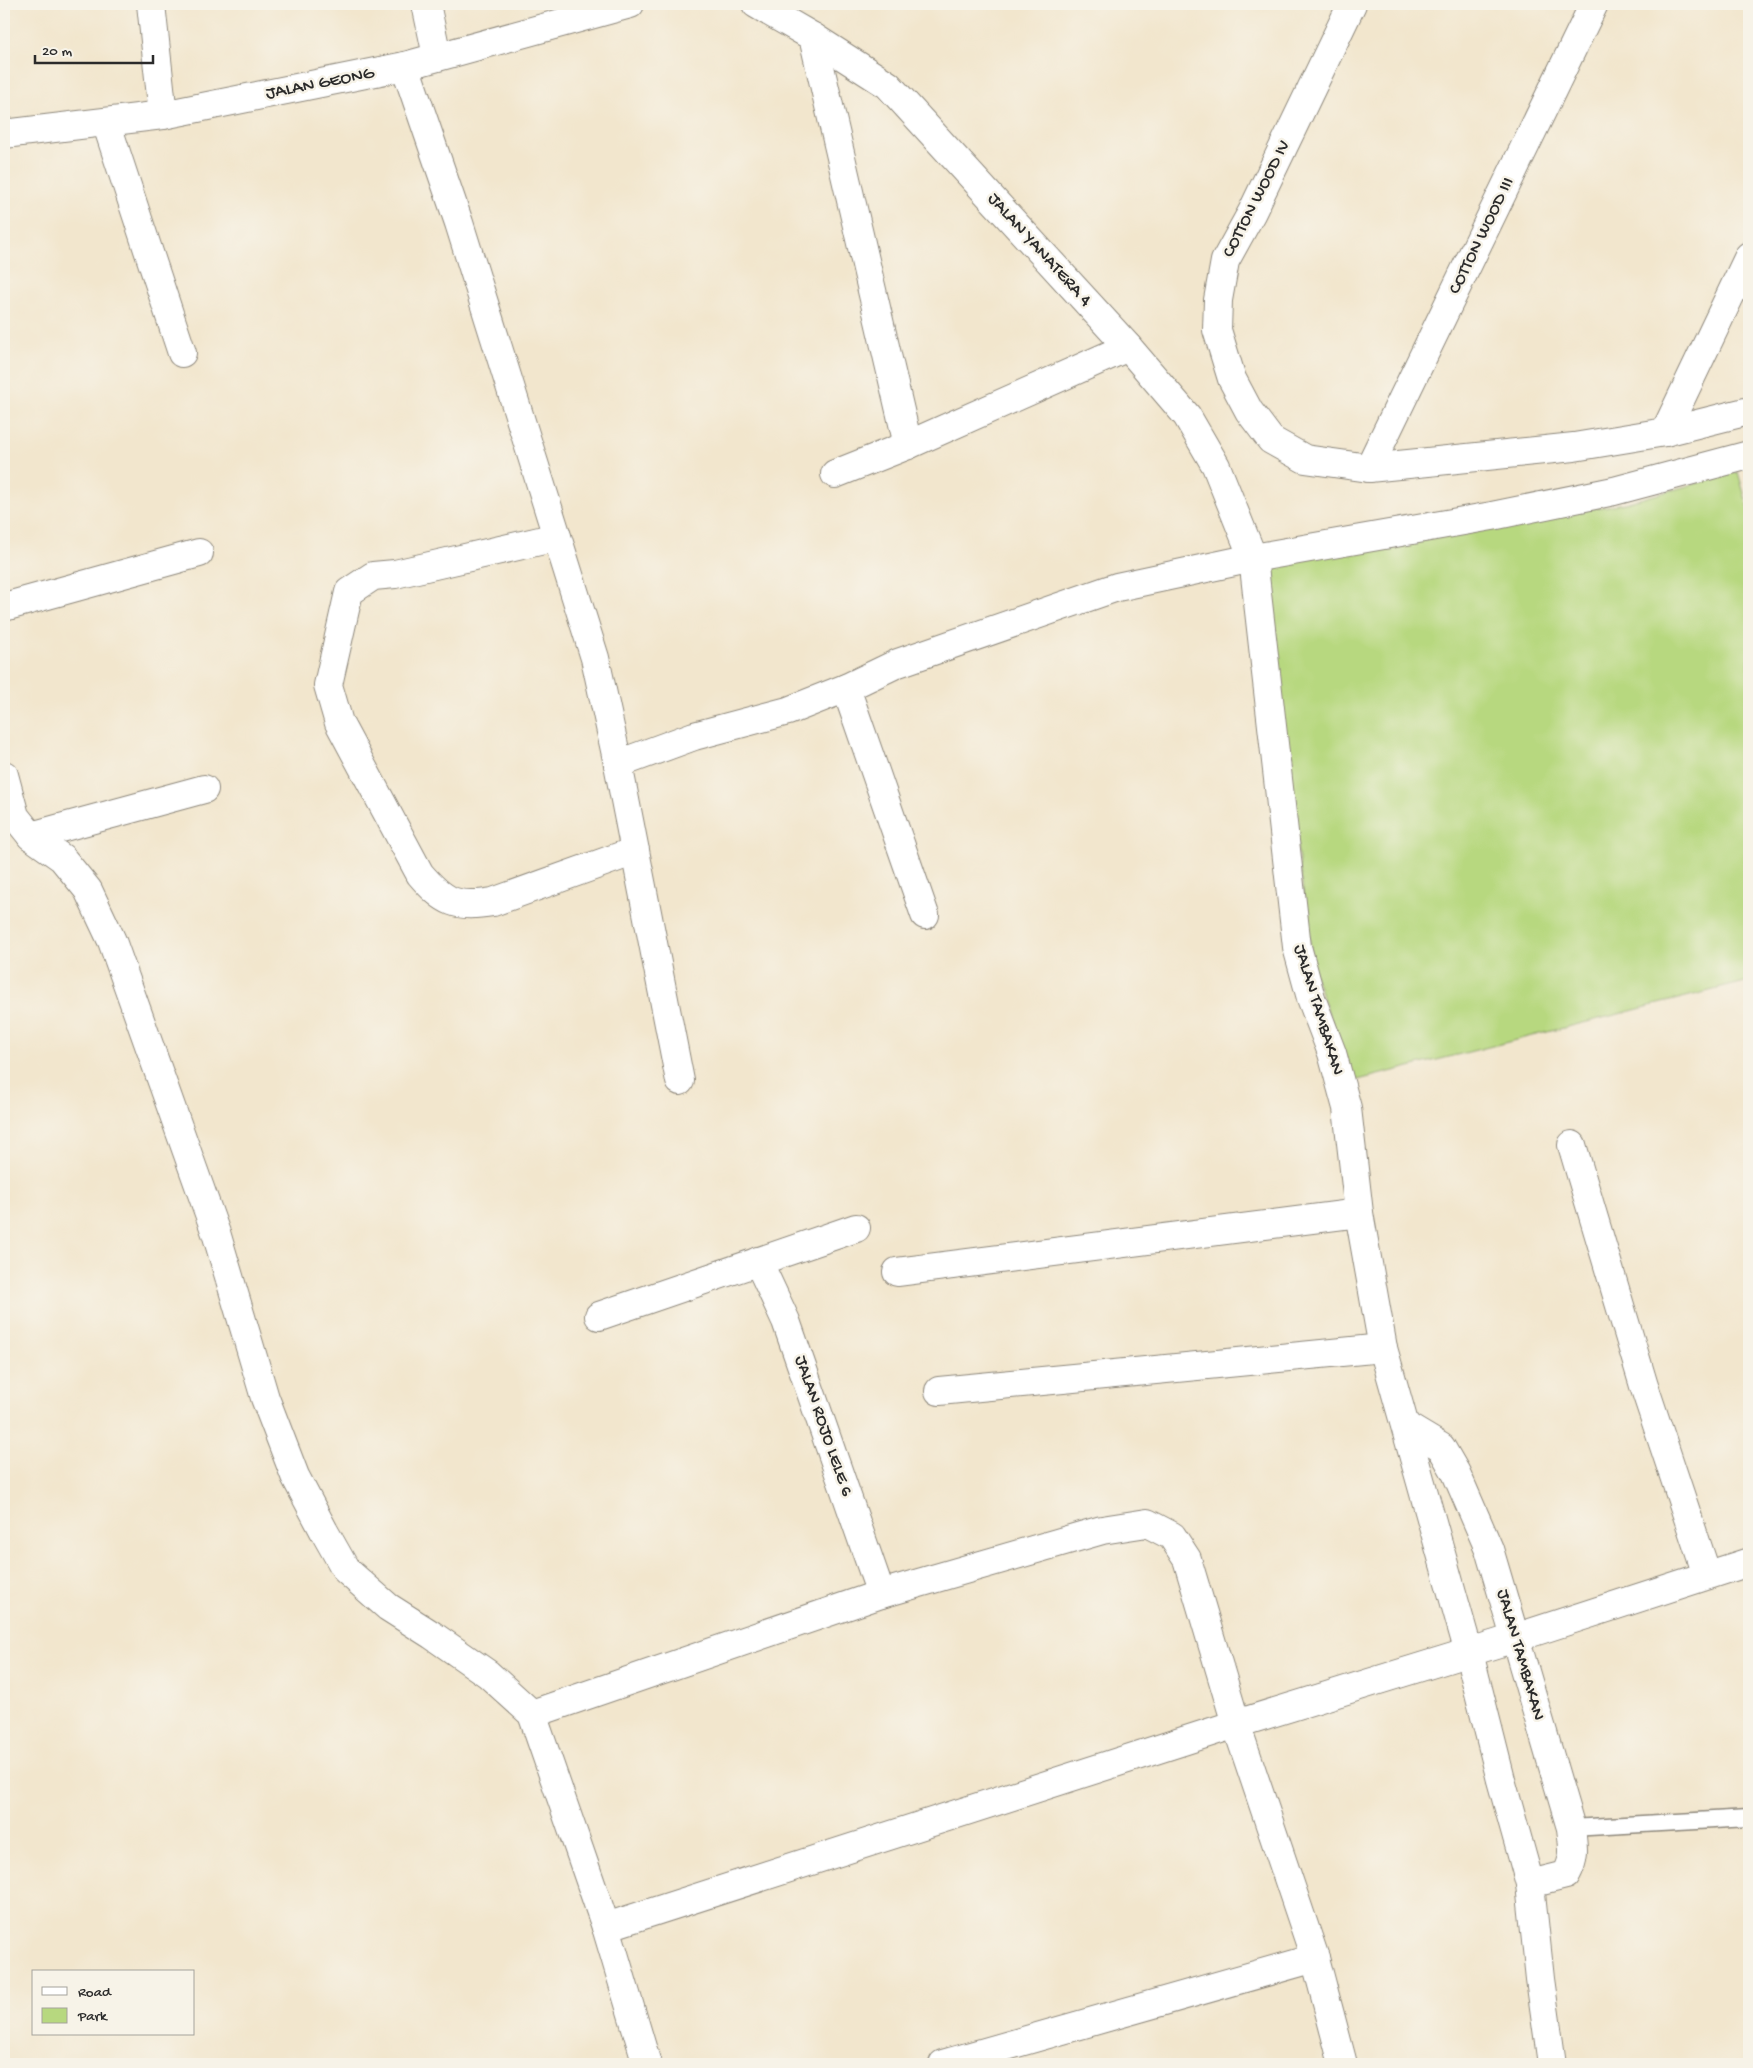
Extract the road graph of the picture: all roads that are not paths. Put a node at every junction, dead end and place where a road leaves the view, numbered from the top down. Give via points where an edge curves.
1 (151, 4) edge
2 (426, 4) edge
3 (630, 4) edge
4 (756, 4) edge
5 (1352, 4) edge
6 (1594, 4) edge
7 (814, 37) junction
8 (437, 56) junction
9 (405, 66) junction
10 (163, 115) junction
11 (106, 122) junction
12 (4, 134) edge
13 (1749, 256) edge
14 (1128, 347) junction
15 (182, 353) dead end
16 (1749, 412) edge
17 (1665, 432) junction
18 (908, 445) junction
19 (1749, 455) edge
20 (1369, 468) junction
21 (835, 474) dead end
22 (557, 537) junction
23 (199, 553) dead end
24 (1252, 558) junction
25 (4, 606) edge
26 (846, 688) junction
27 (618, 764) junction
28 (4, 775) edge
29 (204, 789) dead end
30 (31, 836) junction
31 (635, 851) junction
32 (925, 915) dead end
33 (680, 1080) dead end
34 (1572, 1144) dead end
35 (1359, 1213) junction
36 (856, 1228) dead end
37 (758, 1260) junction
38 (897, 1272) dead end
39 (599, 1316) dead end
40 (1383, 1348) junction
41 (939, 1391) dead end
42 (1406, 1426) junction
43 (1749, 1562) edge
44 (1706, 1575) junction
45 (881, 1594) junction
46 (1515, 1638) junction
47 (1469, 1653) junction
48 (532, 1714) junction
49 (1236, 1724) junction
50 (1749, 1818) edge
51 (1571, 1828) junction
52 (1530, 1884) junction
53 (606, 1927) junction
54 (1315, 1958) junction
55 (647, 2064) edge
56 (943, 2064) edge
57 (1343, 2064) edge
58 (1552, 2064) edge

1 - 10 street
2 - 8 street
3 - 8 street, JALAN GEONG
4 - 7 street, JALAN YANATERA 4
5 - 20 street, COTTON WOOD IV via 1225,261 1217,330 1232,379 1249,411 1271,440 1305,459
6 - 20 street, COTTON WOOD III
7 - 14 street, JALAN YANATERA 4 via 888,85
7 - 18 street
8 - 9 street, JALAN GEONG
9 - 10 street, JALAN GEONG
9 - 22 street via 459,223
10 - 11 street, JALAN GEONG
11 - 12 street, JALAN GEONG
11 - 15 street
13 - 17 street
14 - 18 street
14 - 24 street, JALAN YANATERA 4 via 1187,416 1216,466
16 - 17 street, COTTON WOOD IV
17 - 20 street, COTTON WOOD IV via 1574,447
18 - 21 street
19 - 24 street via 1605,493
22 - 27 street via 596,658
22 - 31 street via 395,574 372,576 348,592 328,685 339,723 420,874 450,902 470,906 494,902
23 - 25 street
24 - 26 street via 1117,587 898,663
24 - 35 street, JALAN TAMBAKAN via 1297,947 1347,1108
26 - 27 street via 788,711 694,736
26 - 32 street
27 - 31 street
28 - 30 street via 15,816
29 - 30 street
30 - 48 street via 62,858 88,890 112,941 217,1236 266,1398 295,1476 346,1570 388,1607 488,1674
31 - 33 street
34 - 44 street via 1644,1386
35 - 38 street
35 - 40 street, JALAN TAMBAKAN
36 - 37 street
37 - 39 street
37 - 45 street, JALAN ROJO LELE 6 via 786,1321
40 - 41 street
40 - 42 street, JALAN TAMBAKAN
42 - 46 street, JALAN TAMBAKAN via 1441,1446 1456,1473 1489,1549
42 - 47 street, JALAN TAMBAKAN
43 - 44 street
44 - 46 street
45 - 48 street
45 - 49 street via 1102,1530 1147,1523 1172,1536 1187,1559
46 - 47 street
46 - 51 street, JALAN TAMBAKAN
47 - 49 street
47 - 52 street, JALAN TAMBAKAN
48 - 53 street
49 - 53 street
49 - 54 street
50 - 51 lane
51 - 52 street, JALAN TAMBAKAN via 1574,1854 1566,1875
52 - 58 street, JALAN TAMBAKAN
53 - 55 street
54 - 56 street
54 - 57 street

